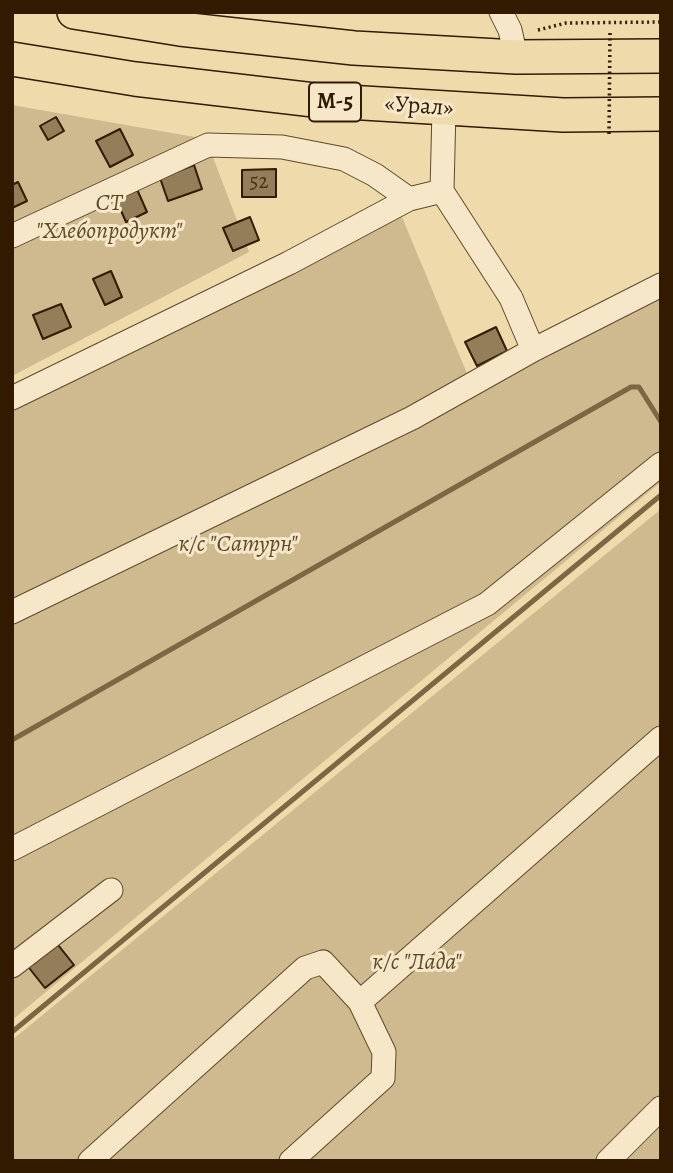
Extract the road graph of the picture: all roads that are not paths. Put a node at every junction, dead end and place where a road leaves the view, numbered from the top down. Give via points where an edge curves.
1 (74, 12) edge
2 (509, 33) edge
3 (661, 56) edge
4 (12, 59) edge
5 (444, 109) junction
6 (661, 114) edge
7 (442, 191) junction
8 (408, 199) junction
9 (12, 236) edge
10 (661, 285) edge
11 (533, 350) junction
12 (12, 398) edge
13 (661, 464) edge
14 (12, 612) edge
15 (661, 738) edge
16 (12, 849) edge
17 (111, 890) dead end
18 (12, 966) edge
19 (360, 1002) junction
20 (661, 1108) edge
21 (90, 1161) edge
22 (291, 1161) edge
23 (608, 1161) edge

1 - 2 highway, М-5 via 330,46
2 - 3 highway, М-5
4 - 5 highway, «Урал» / М-5 via 221,89
5 - 6 highway, «Урал» / М-5
5 - 7 lane
7 - 8 lane
7 - 11 lane via 511,298
8 - 9 lane via 344,159 282,147 208,145
8 - 12 lane via 289,263
10 - 11 lane
11 - 14 lane via 412,418
13 - 16 lane via 486,604
15 - 19 lane
17 - 18 lane
19 - 21 lane via 323,962 305,968
19 - 22 lane via 384,1052 383,1078
20 - 23 lane

